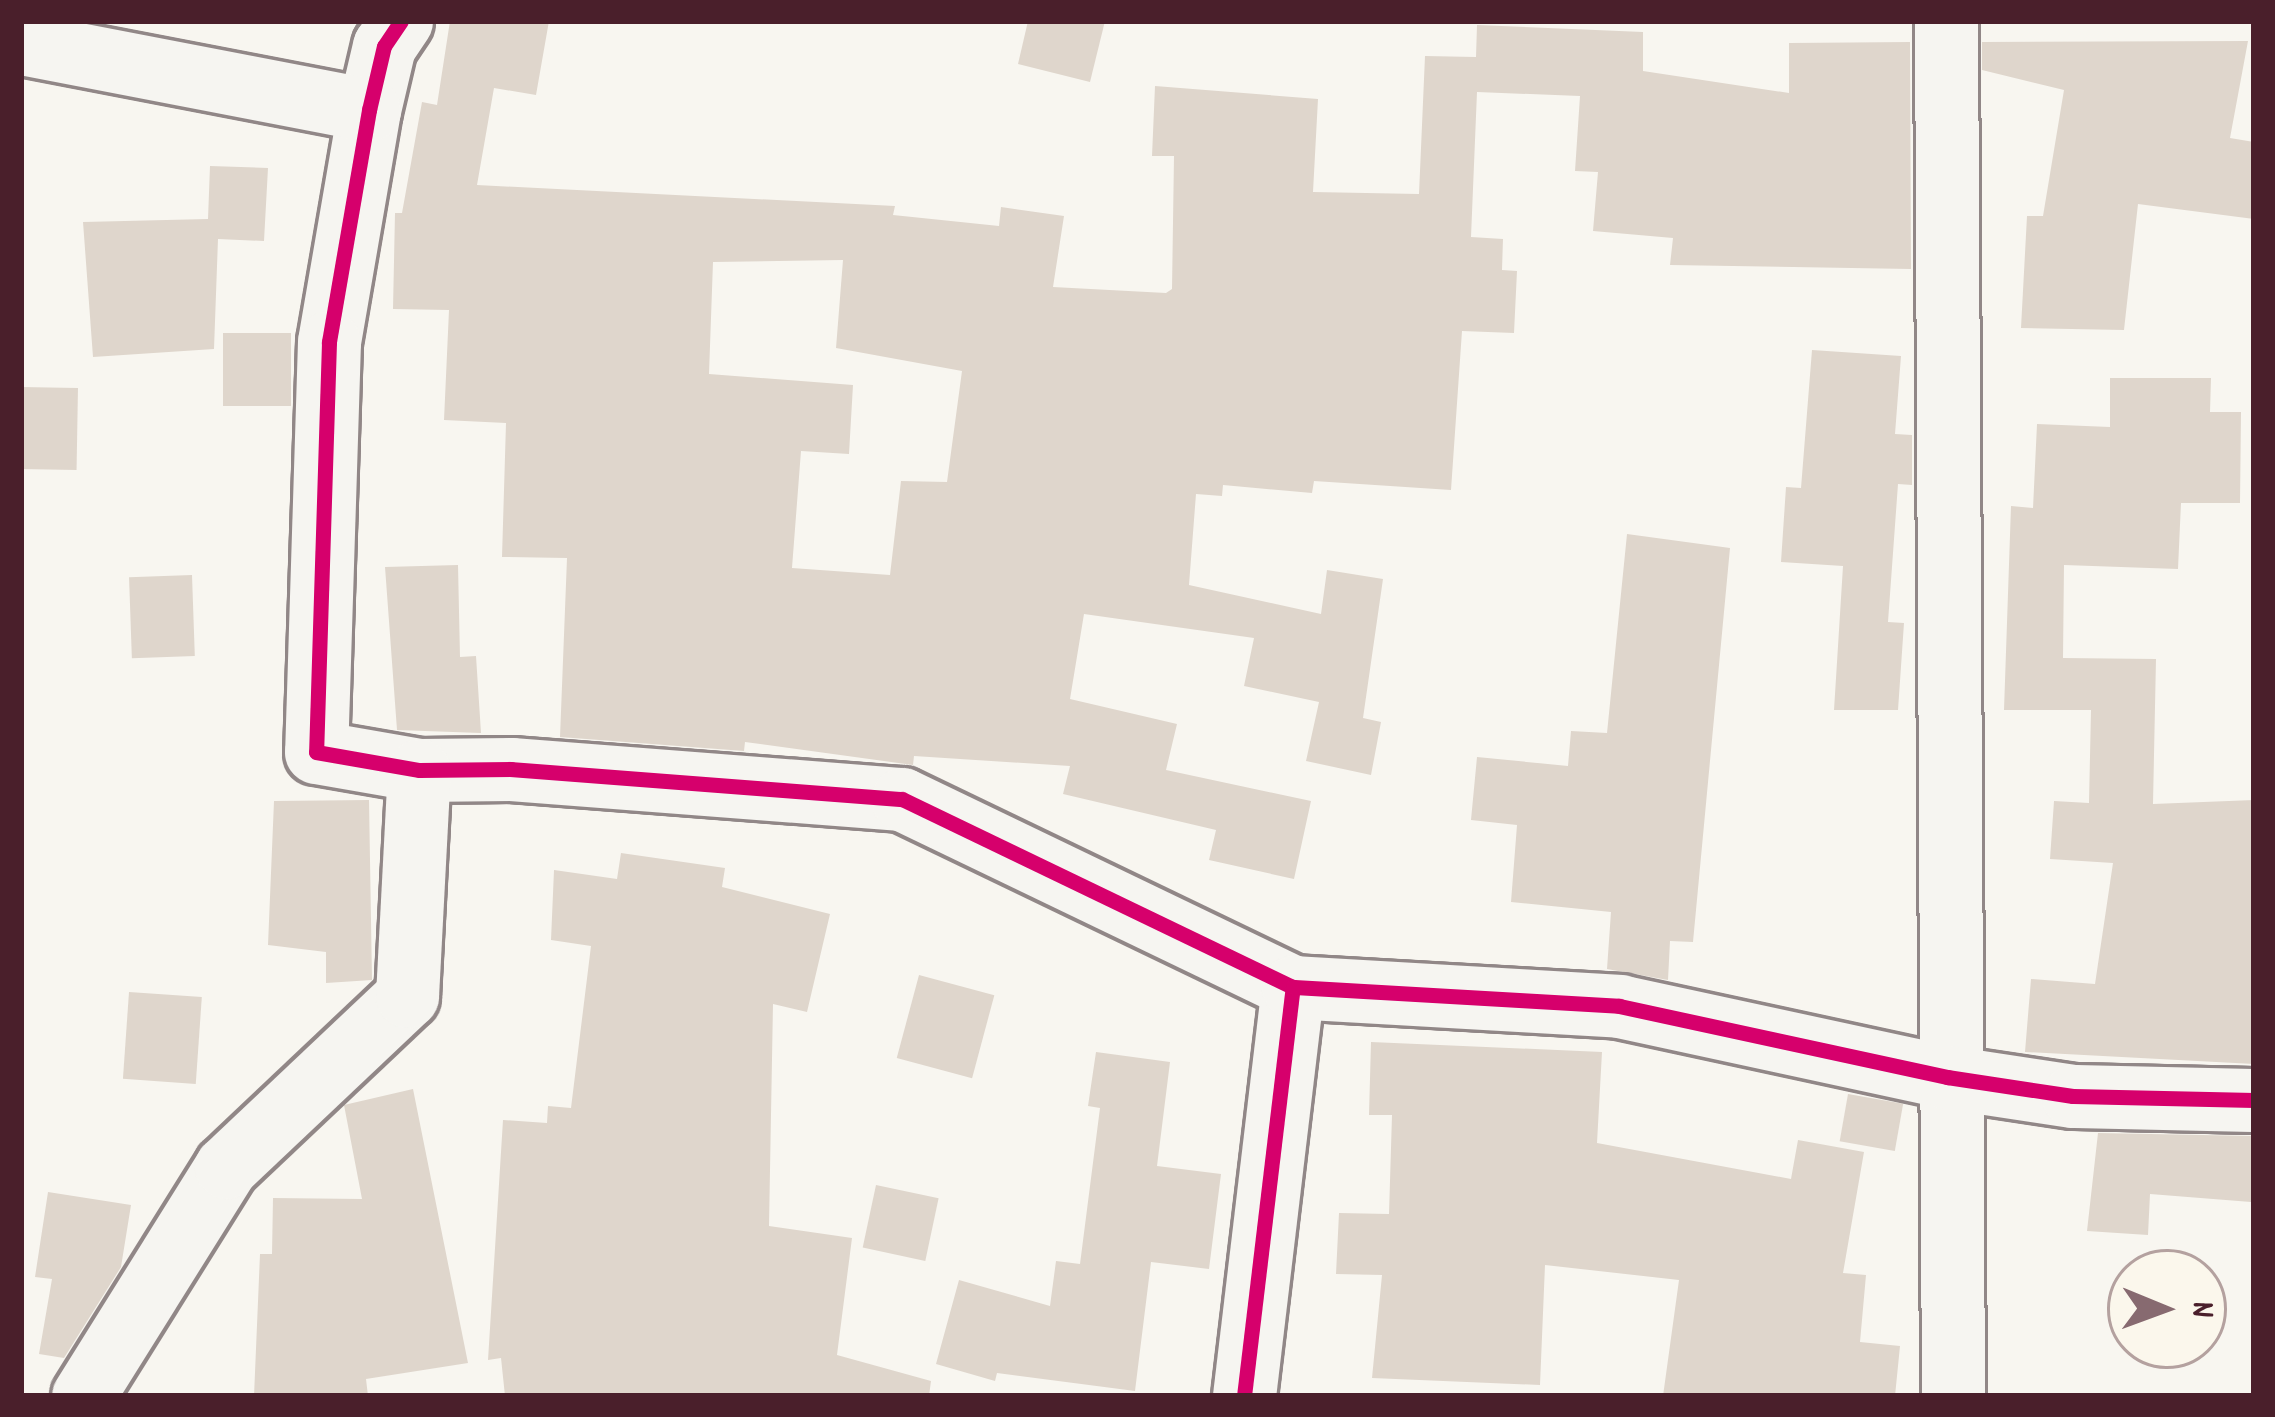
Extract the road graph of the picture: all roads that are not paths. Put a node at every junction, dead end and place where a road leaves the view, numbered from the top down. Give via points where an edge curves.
1 (401, 21) edge
2 (1946, 21) edge
3 (21, 43) edge
4 (369, 110) junction
5 (419, 770) junction
6 (1293, 987) junction
7 (1947, 1078) junction
8 (2254, 1100) edge
9 (82, 1396) edge
10 (1244, 1396) edge
11 (1953, 1396) edge

1 - 4 street via 384,46
2 - 7 street
3 - 4 street
4 - 5 street via 328,342 316,752
5 - 6 street via 511,769 902,799
5 - 9 street via 407,996 226,1167
6 - 7 street via 1619,1006
6 - 10 street
7 - 8 street via 2073,1096
7 - 11 street

